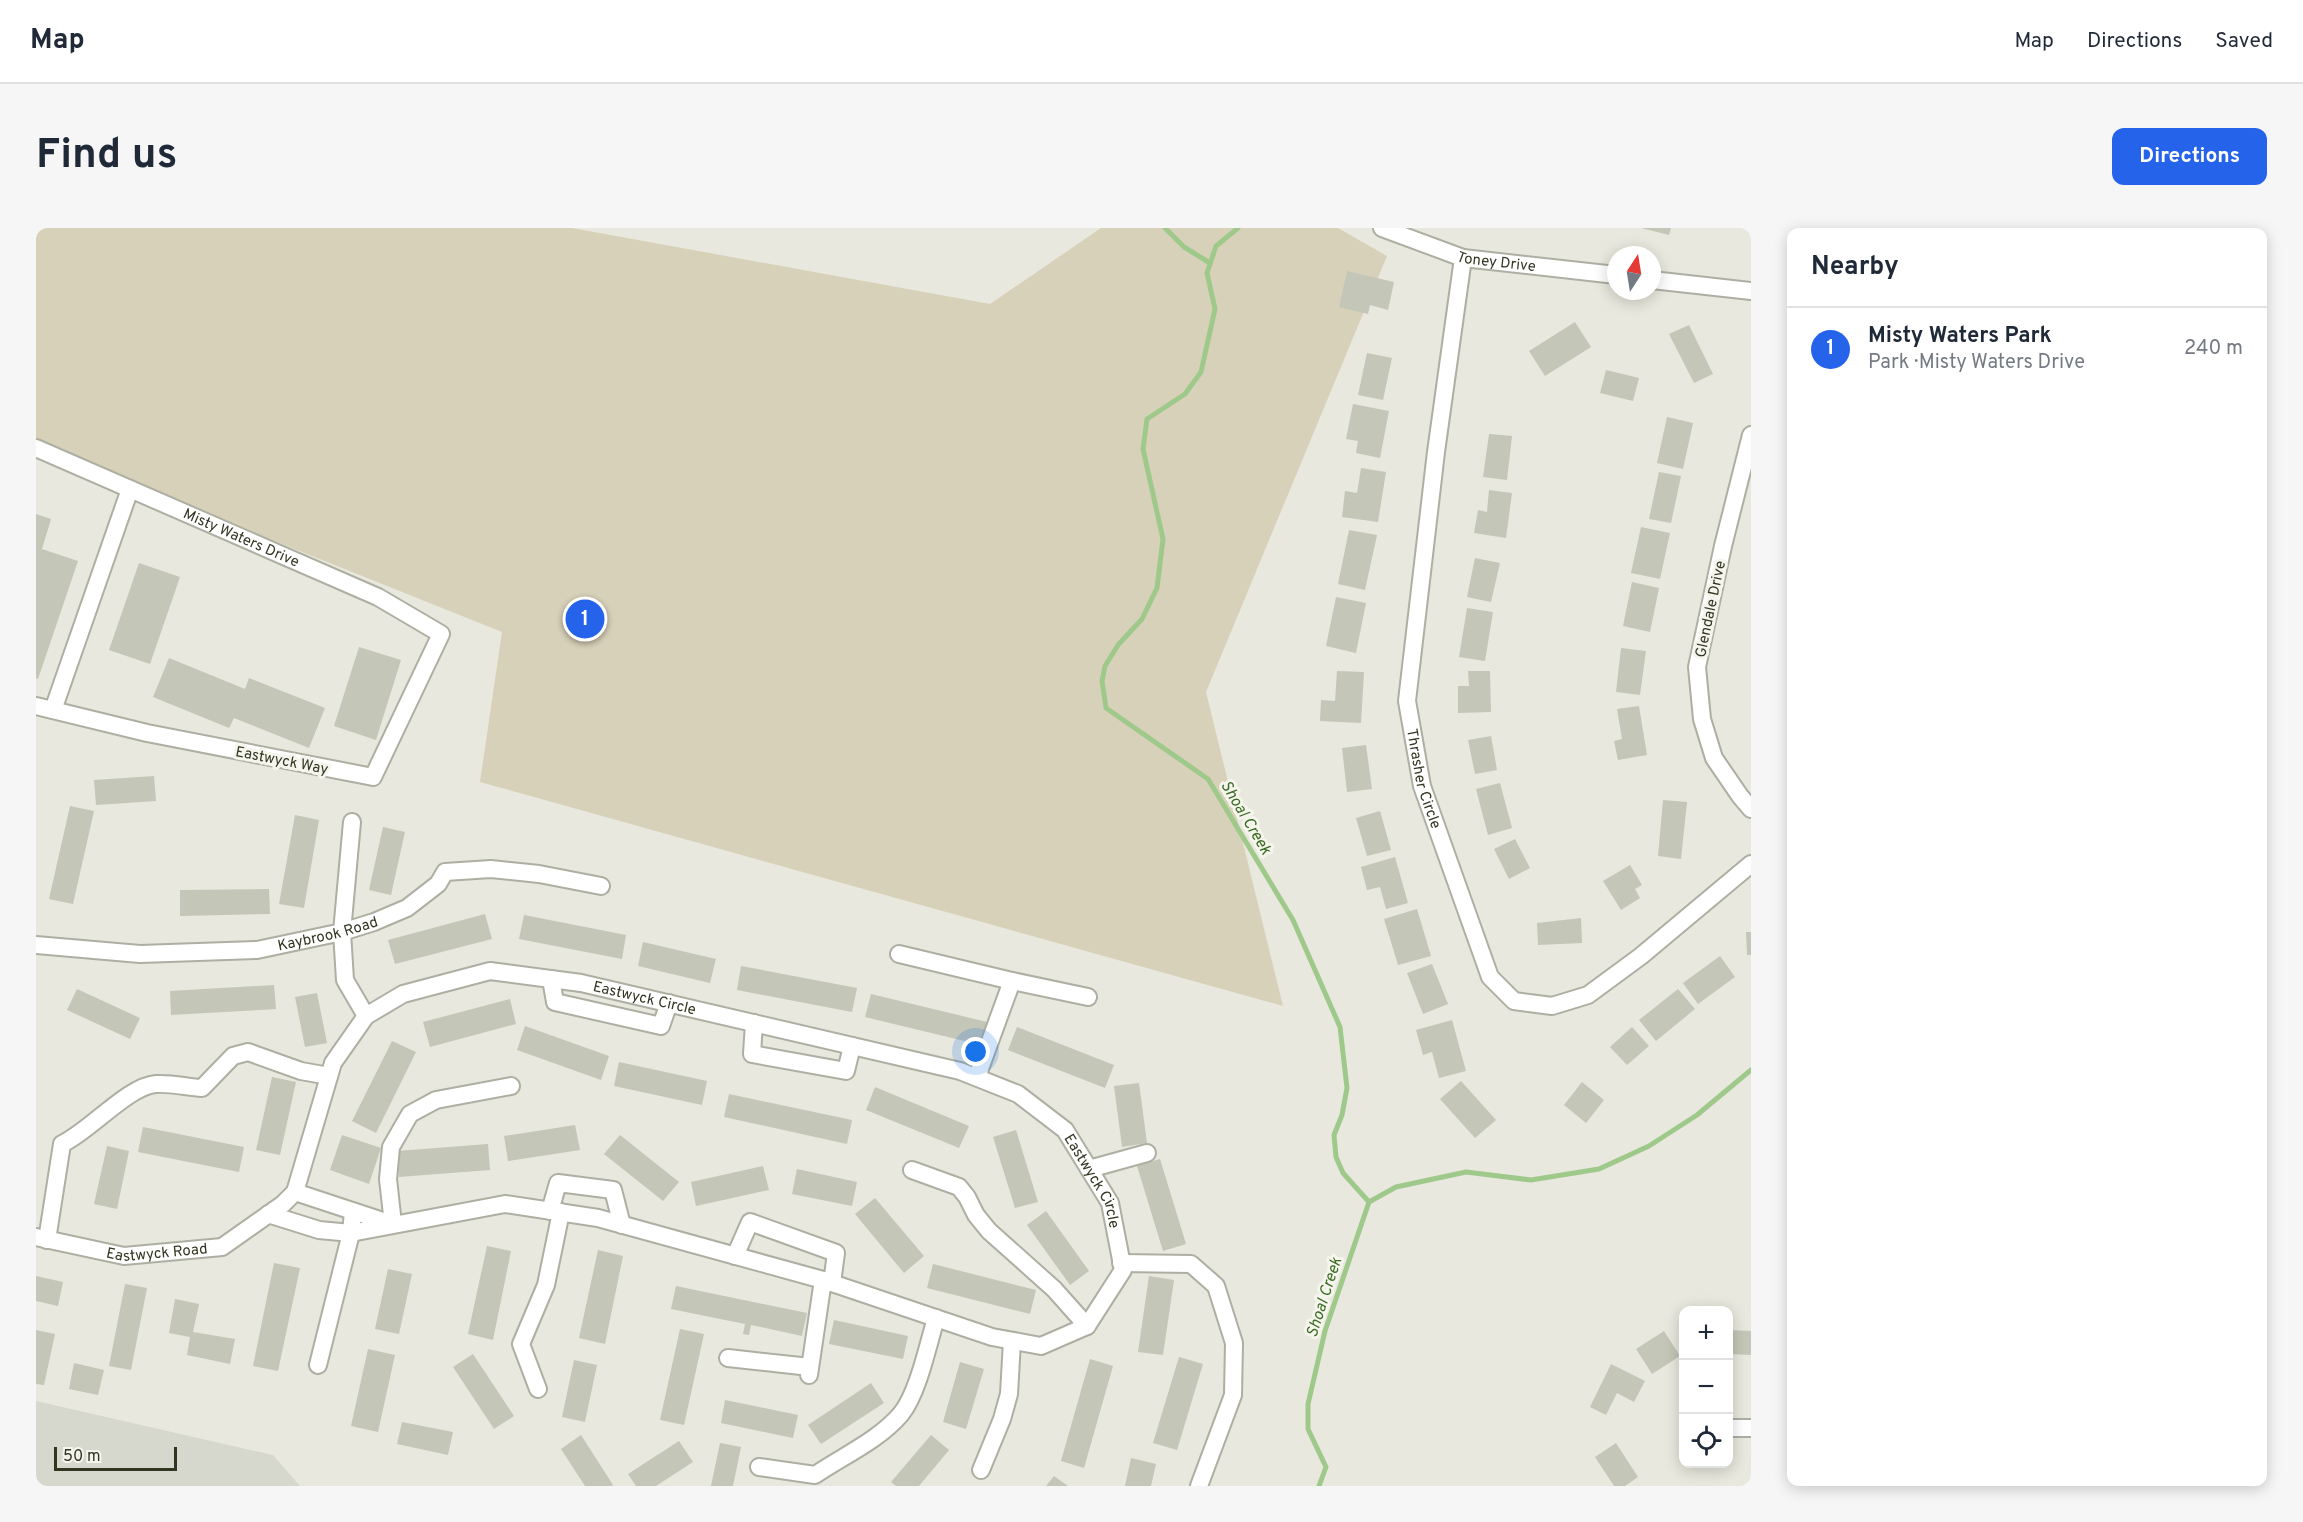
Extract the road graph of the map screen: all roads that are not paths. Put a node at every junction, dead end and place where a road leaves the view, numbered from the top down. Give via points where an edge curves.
1 (1382, 228) edge
2 (1463, 258) junction
3 (1607, 274) edge
4 (1661, 281) edge
5 (1751, 291) edge
6 (1751, 435) edge
7 (36, 448) edge
8 (130, 489) junction
9 (441, 634) joint
10 (36, 706) edge
11 (53, 710) junction
12 (1751, 809) edge
13 (352, 822) dead end
14 (1751, 864) edge
15 (601, 886) dead end
16 (342, 932) junction
17 (36, 945) edge
18 (899, 954) dead end
19 (551, 979) junction
20 (1012, 981) junction
21 (1088, 997) dead end
22 (669, 1003) junction
23 (366, 1016) junction
24 (754, 1023) junction
25 (852, 1046) junction
26 (329, 1076) junction
27 (977, 1077) junction
28 (511, 1086) dead end
29 (1147, 1153) dead end
30 (1089, 1169) junction
31 (912, 1170) dead end
32 (295, 1192) junction
33 (353, 1212) junction
34 (555, 1212) junction
35 (268, 1215) junction
36 (393, 1224) junction
37 (622, 1225) junction
38 (351, 1233) junction
39 (41, 1239) edge
40 (735, 1256) junction
41 (1121, 1263) junction
42 (827, 1281) junction
43 (936, 1318) junction
44 (1087, 1326) junction
45 (1012, 1341) junction
46 (728, 1358) dead end
47 (318, 1365) dead end
48 (538, 1389) dead end
49 (1733, 1428) edge
50 (1751, 1428) edge
51 (759, 1467) dead end
52 (981, 1470) dead end
53 (1199, 1486) edge

1 - 2 street, Toney Drive
2 - 3 street, Toney Drive
2 - 14 street, Thrasher Circle via 1407,701 1422,786 1490,977 1514,1001 1552,1006 1588,995
4 - 5 street
6 - 12 street, Glendale Drive via 1698,667 1702,719 1714,758
7 - 8 street, Misty Waters Drive
8 - 9 street, Misty Waters Drive via 378,597
8 - 11 street
9 - 11 street, Eastwyck Way via 373,777 147,733
10 - 11 street, Eastwyck Way
13 - 16 street
15 - 16 street, Kaybrook Road via 491,869 445,872 438,884 407,908
16 - 17 street, Kaybrook Road via 256,950 140,954
16 - 23 street via 345,980
18 - 20 street
19 - 22 street, Eastwyck Circle
19 - 22 street via 555,1002 661,1026
19 - 23 street, Eastwyck Circle via 490,971 403,994
20 - 21 street
20 - 27 street
22 - 24 street, Eastwyck Circle
23 - 26 street, Eastwyck Circle via 333,1063
24 - 25 street, Eastwyck Circle
24 - 25 street via 753,1054 846,1071
25 - 27 street, Eastwyck Circle
26 - 32 street, Eastwyck Circle
26 - 39 street via 301,1071 248,1052 233,1056 202,1088 154,1084 137,1091 63,1144
27 - 30 street, Eastwyck Circle via 1018,1094 1065,1130
28 - 36 street via 436,1100 410,1113 391,1147 388,1179
29 - 30 street
30 - 41 street, Eastwyck Circle via 1110,1203
31 - 44 street via 959,1187 989,1231 1054,1289
32 - 33 street
32 - 35 street, Eastwyck Road
33 - 36 street
33 - 38 street
34 - 36 street via 505,1204
34 - 37 street
34 - 37 street via 558,1184 613,1190
34 - 48 street via 546,1285 521,1344
35 - 38 street via 319,1230
35 - 39 street, Eastwyck Road via 222,1247 124,1256
36 - 38 street
37 - 40 street
38 - 47 street
40 - 42 street
40 - 42 street via 750,1222 836,1253
41 - 44 street via 1123,1270
41 - 53 street via 1191,1264 1216,1286 1234,1342 1233,1395
42 - 43 street
42 - 46 street via 809,1371
43 - 45 street
43 - 51 street via 917,1382 902,1413 877,1435 815,1475
44 - 45 street via 1041,1346
45 - 52 street via 1009,1394
49 - 50 street

